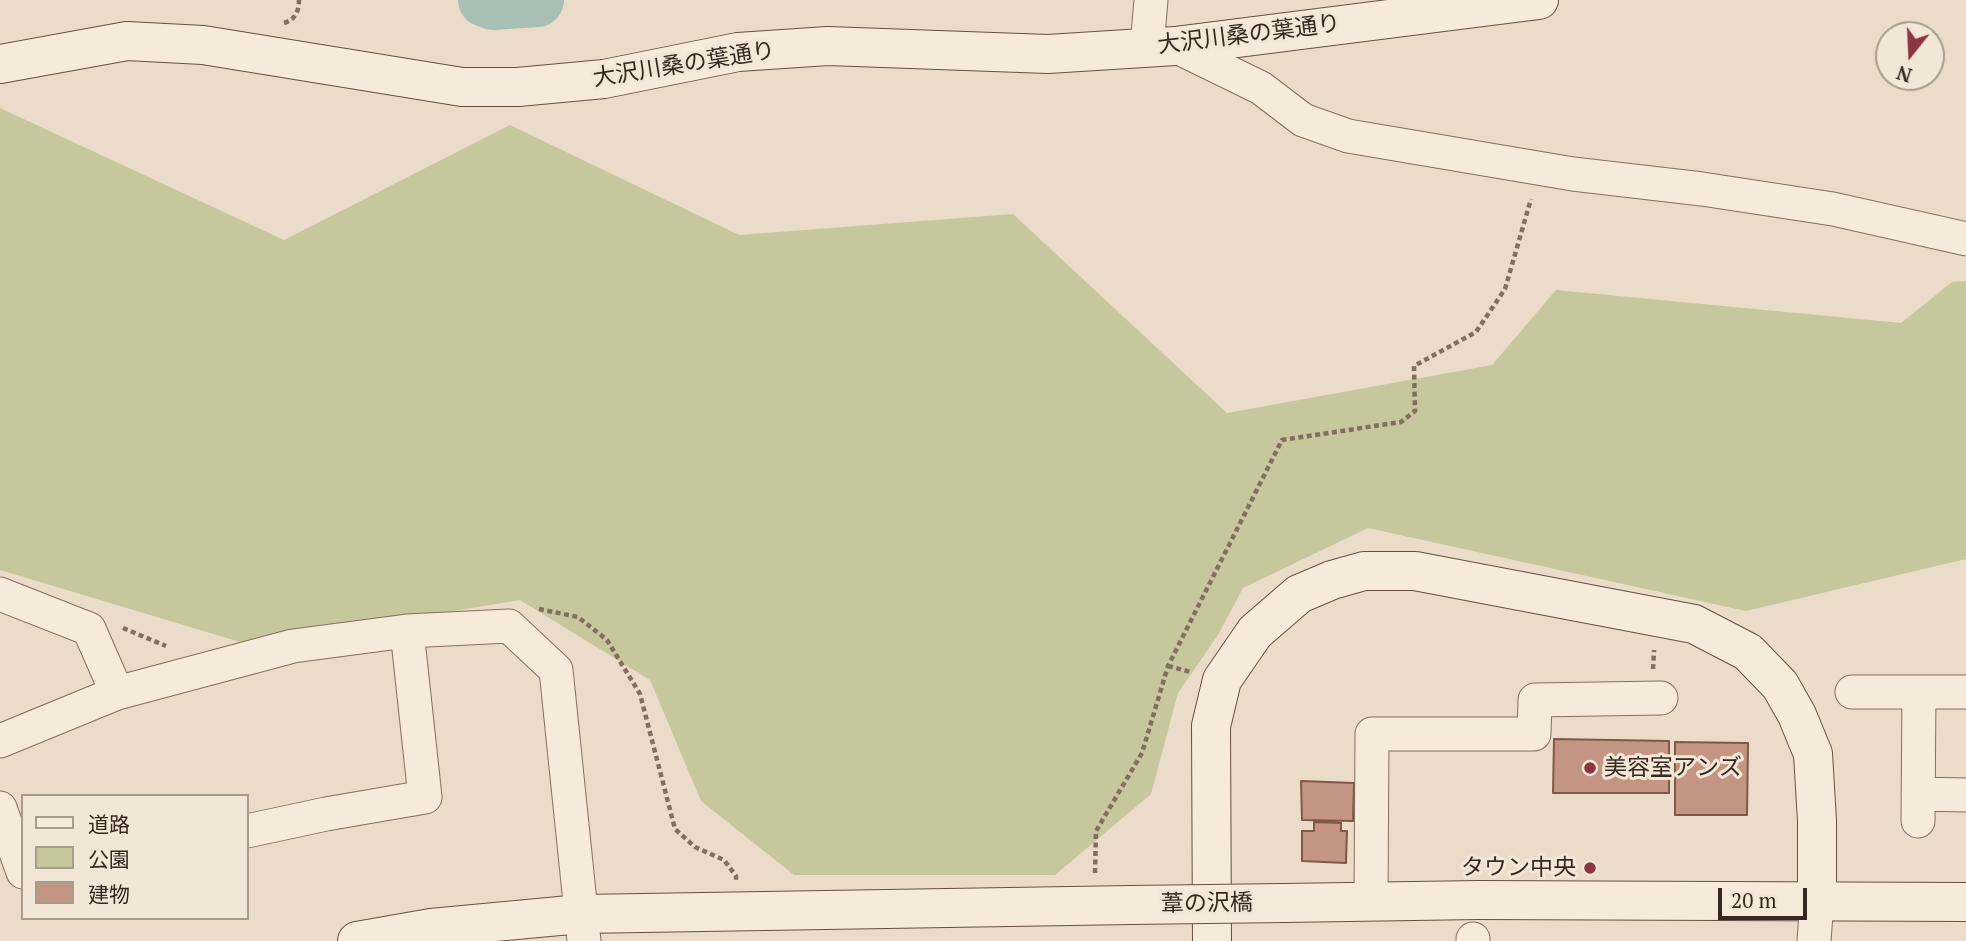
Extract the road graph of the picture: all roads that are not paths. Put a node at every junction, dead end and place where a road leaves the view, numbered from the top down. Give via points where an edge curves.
1 (1151, 0) edge
2 (1539, 0) edge
3 (1161, 46) junction
4 (0, 64) edge
5 (1966, 239) edge
6 (0, 594) edge
7 (407, 631) junction
8 (1852, 692) dead end
9 (1919, 692) junction
10 (1966, 692) edge
11 (117, 693) junction
12 (1661, 698) dead end
13 (0, 741) edge
14 (1966, 795) edge
15 (0, 808) edge
16 (248, 831) edge
17 (21, 866) edge
18 (1817, 900) junction
19 (1371, 902) junction
20 (1966, 902) edge
21 (582, 928) edge
22 (357, 941) edge
23 (1212, 941) edge
24 (1814, 941) edge

1 - 3 street
2 - 3 street, 大沢川桑の葉通り
3 - 4 street, 大沢川桑の葉通り via 1048,54 828,46 738,52 604,79 518,87 462,87 203,45 127,41
3 - 5 street via 1261,88 1303,120 1348,136 1833,209
6 - 11 street via 89,629
7 - 11 street via 293,646
7 - 16 street via 425,797
7 - 21 street via 509,626 556,670
8 - 9 street
9 - 10 street
9 - 14 street via 1918,807
11 - 13 street
12 - 19 street via 1535,700 1534,734 1372,734
15 - 17 street
18 - 19 street, 葦の沢橋
18 - 20 street, 葦の沢橋
18 - 23 street via 1813,754 1780,685 1748,652 1694,624 1415,571 1364,571 1299,594 1255,632 1222,680 1211,726
18 - 24 street
19 - 21 street, 葦の沢橋, bridge via 1131,905
21 - 22 street, 葦の沢橋 via 431,928

